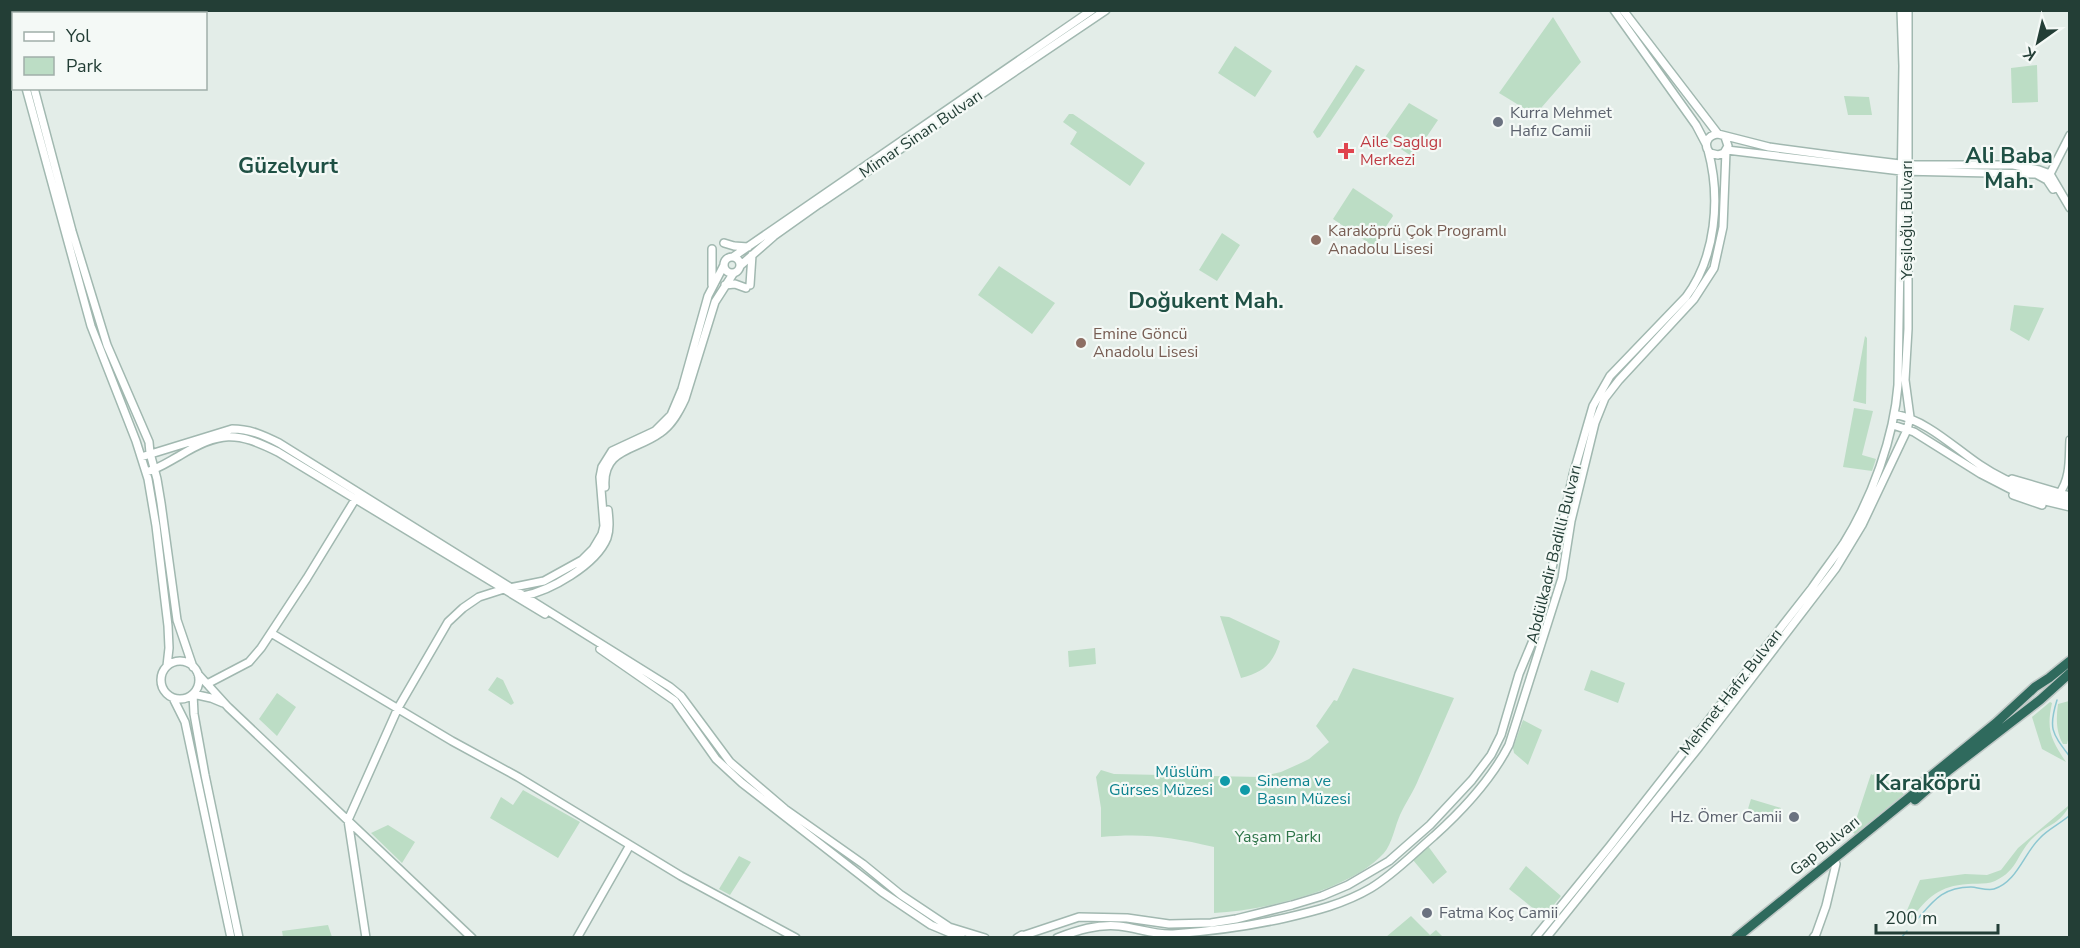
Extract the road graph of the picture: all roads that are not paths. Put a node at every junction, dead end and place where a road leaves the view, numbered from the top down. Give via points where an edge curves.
1 (1092, 10) edge
2 (1106, 10) edge
3 (1614, 10) edge
4 (1623, 10) edge
5 (1901, 10) edge
6 (1908, 10) edge
7 (27, 90) edge
8 (35, 90) edge
9 (1721, 135) junction
10 (2070, 135) edge
11 (1707, 147) junction
12 (1726, 151) junction
13 (1904, 168) junction
14 (2048, 177) junction
15 (2070, 208) edge
16 (2070, 215) edge
17 (724, 243) dead end
18 (748, 247) junction
19 (712, 249) dead end
20 (752, 255) junction
21 (733, 257) junction
22 (724, 265) junction
23 (741, 265) junction
24 (733, 274) junction
25 (725, 285) junction
26 (711, 287) junction
27 (1894, 414) junction
28 (1910, 417) junction
29 (1893, 425) junction
30 (1907, 430) junction
31 (2070, 440) edge
32 (150, 453) junction
33 (141, 457) junction
34 (155, 470) junction
35 (146, 472) junction
36 (2000, 477) junction
37 (2059, 494) junction
38 (2070, 496) edge
39 (357, 497) junction
40 (2070, 501) edge
41 (2070, 509) edge
42 (504, 590) junction
43 (514, 592) junction
44 (525, 596) junction
45 (271, 633) junction
46 (2070, 653) edge
47 (2070, 661) edge
48 (167, 666) junction
49 (193, 667) junction
50 (2070, 673) edge
51 (198, 674) junction
52 (2070, 681) edge
53 (207, 684) junction
54 (2035, 687) junction
55 (193, 694) junction
56 (173, 698) junction
57 (2040, 700) junction
58 (228, 707) junction
59 (398, 708) junction
60 (348, 820) junction
61 (630, 845) junction
62 (1836, 864) junction
63 (1815, 936) edge
64 (1016, 937) edge
65 (1027, 937) edge
66 (231, 938) edge
67 (239, 938) edge
68 (366, 938) edge
69 (472, 938) edge
70 (577, 938) edge
71 (796, 938) edge
72 (962, 938) edge
73 (985, 938) edge
74 (1057, 938) edge
75 (1535, 938) edge
76 (1546, 938) edge
77 (1736, 938) edge
78 (1745, 938) edge

1 - 18 main road, Mimar Sinan Bulvarı
2 - 20 main road, Mimar Sinan Bulvarı via 819,204
3 - 11 main road, Abdülkadir Badilli Bulvarı via 1696,125
4 - 9 main road
5 - 13 main road, Yeşiloğlu Bulvarı
6 - 13 main road, Yeşiloğlu Bulvarı
7 - 33 main road via 91,326
8 - 32 main road via 107,345 149,442
9 - 11 main road via 1712,135
9 - 12 main road via 1728,143
9 - 13 main road via 1809,154
10 - 14 main road
11 - 12 main road via 1718,155
11 - 65 main road, Abdülkadir Badilli Bulvarı via 1715,192 1711,243 1702,271 1686,297 1610,375 1593,406 1539,626 1519,674 1501,735 1491,755 1449,807 1389,861 1323,897 1211,923 1080,917
12 - 13 main road
12 - 74 main road, Abdülkadir Badilli Bulvarı via 1723,227 1714,268 1694,299 1605,398 1571,521 1562,578 1509,746 1488,779 1461,810 1394,871 1333,906 1222,931 1168,934 1096,926
13 - 14 main road
13 - 27 main road, Yeşiloğlu Bulvarı
13 - 28 main road, Yeşiloğlu Bulvarı via 1908,329 1905,380
14 - 15 main road
14 - 16 main road
17 - 18 main road
18 - 21 main road, Mimar Sinan Bulvarı
19 - 26 main road
20 - 23 main road, Mimar Sinan Bulvarı
20 - 25 main road via 748,286
21 - 22 main road
21 - 23 main road
22 - 24 main road
22 - 26 main road
23 - 24 main road
24 - 25 main road
25 - 44 main road via 715,302 678,413 660,434 618,455 606,468 609,531 600,550 571,574
26 - 43 main road via 671,415 655,431 612,451 602,467 604,526 597,544 565,570
27 - 28 main road
27 - 29 main road, Yeşiloğlu Bulvarı
28 - 30 main road, Yeşiloğlu Bulvarı
28 - 36 main road
29 - 30 main road
29 - 75 main road, Mehmet Hafız Bulvarı via 1861,512 1843,544 1775,636
30 - 41 main road via 2014,491
30 - 76 main road, Mehmet Hafız Bulvarı via 1862,525 1836,568
31 - 37 main road via 2068,474
32 - 33 main road
32 - 34 main road
32 - 39 main road via 211,434 246,429 279,443
33 - 35 main road
34 - 35 main road
34 - 39 main road via 211,440 245,437
34 - 49 main road via 177,620
35 - 48 main road via 168,626
36 - 37 main road
36 - 40 main road via 2044,496
37 - 38 main road
39 - 42 main road
39 - 43 main road
39 - 45 main road
42 - 43 main road
42 - 59 main road via 479,597 448,622
43 - 44 main road
43 - 72 main road via 675,701 716,759 742,783 882,892 931,925
44 - 73 main road via 681,696 729,762 785,809 949,927
45 - 53 main road via 249,662
45 - 59 main road
46 - 54 highway
47 - 54 highway, Gap Bulvarı
48 - 49 main road via 179,661
48 - 56 main road via 161,683
49 - 51 main road
50 - 57 highway, Gap Bulvarı
51 - 53 main road
51 - 55 main road
52 - 57 highway
53 - 58 main road
54 - 77 highway, Gap Bulvarı via 1916,792
55 - 56 main road via 185,699
55 - 58 main road via 218,700
55 - 67 main road via 205,775
56 - 66 main road via 185,722
57 - 62 highway, Gap Bulvarı
58 - 60 main road
59 - 60 main road
59 - 61 main road
60 - 68 main road
60 - 69 main road
61 - 70 main road
61 - 71 main road
62 - 63 main road
62 - 78 highway, Gap Bulvarı
64 - 65 main road, Abdülkadir Badilli Bulvarı

